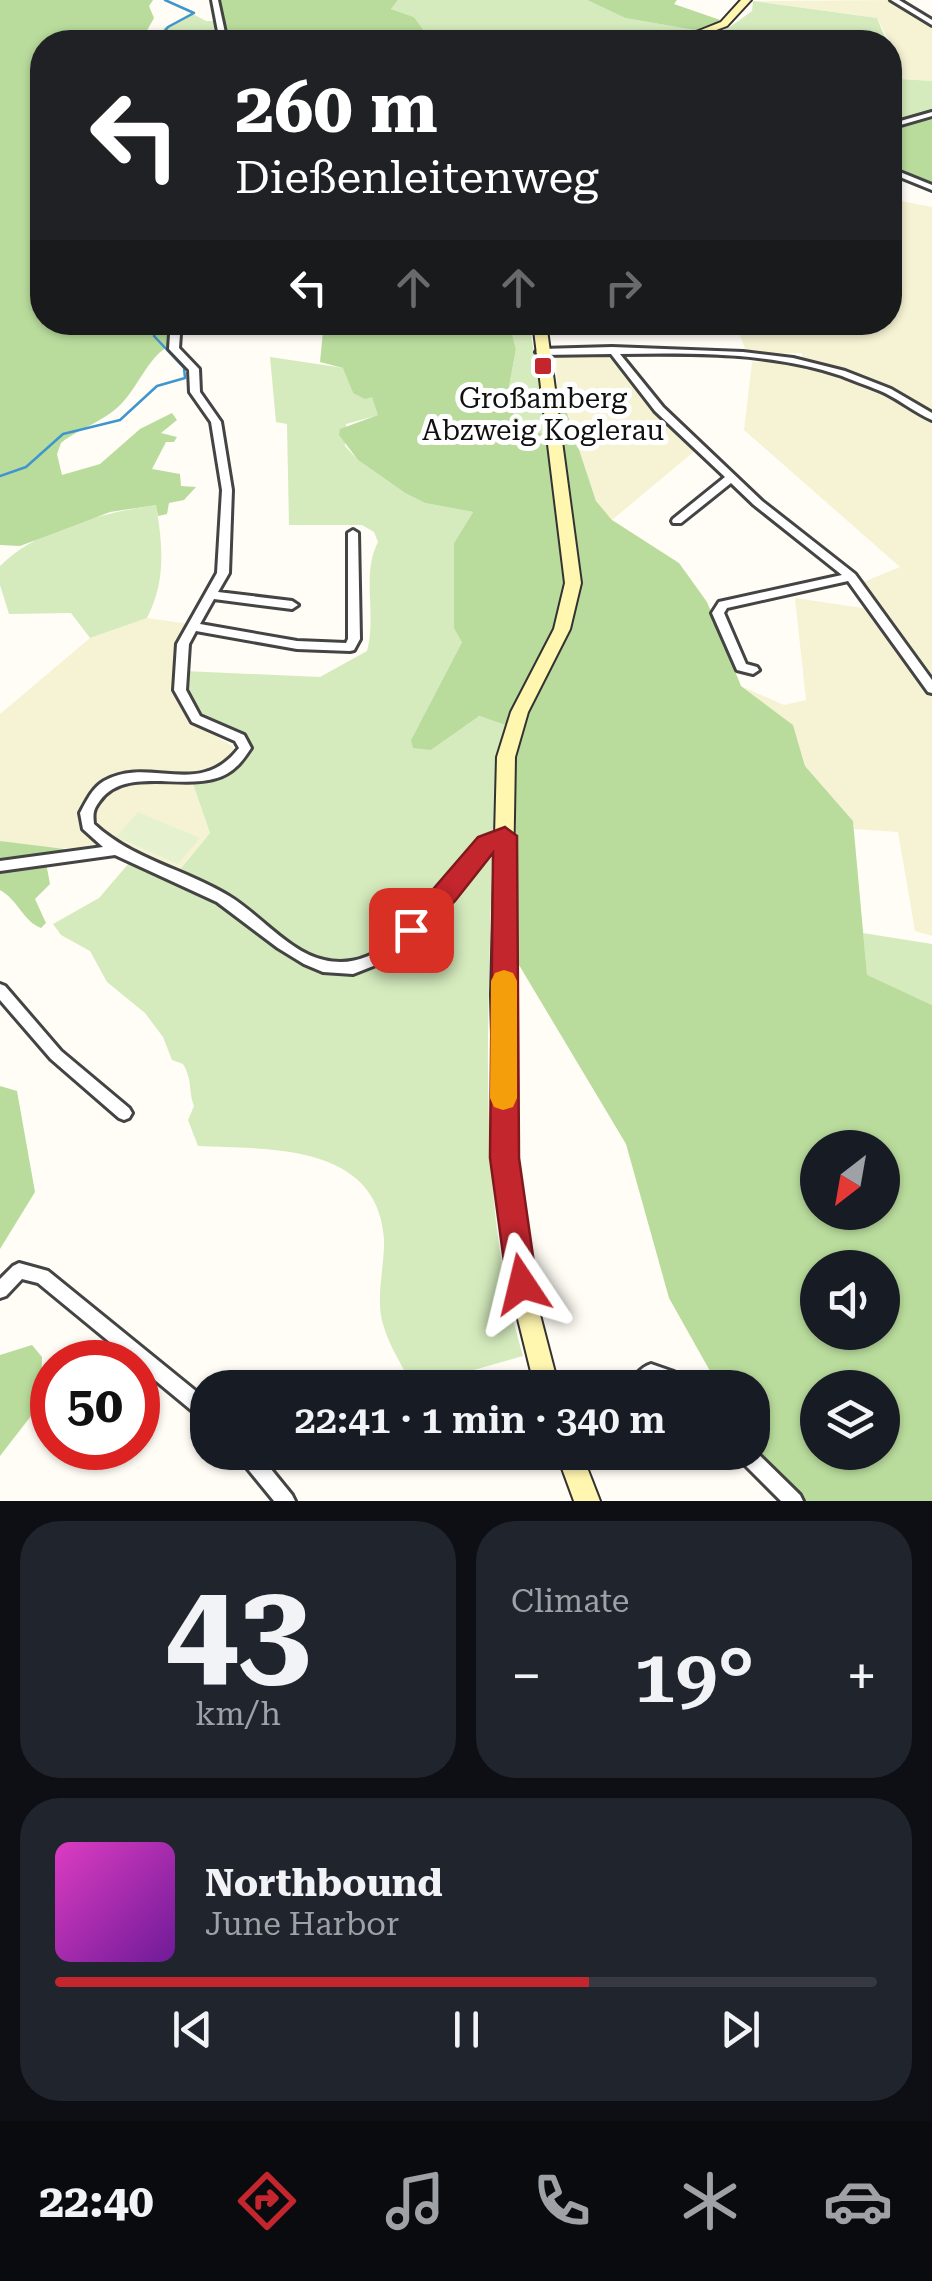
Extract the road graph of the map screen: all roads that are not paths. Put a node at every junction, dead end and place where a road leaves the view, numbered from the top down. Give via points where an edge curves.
1 (215, 0) edge
2 (746, 0) edge
3 (894, 0) edge
4 (932, 23) edge
5 (221, 30) edge
6 (708, 30) edge
7 (932, 114) edge
8 (902, 123) edge
9 (902, 175) edge
10 (932, 188) edge
11 (174, 335) edge
12 (540, 335) edge
13 (612, 350) junction
14 (541, 352) junction
15 (932, 418) edge
16 (732, 476) junction
17 (677, 521) dead end
18 (353, 533) dead end
19 (851, 577) junction
20 (214, 595) junction
21 (292, 605) dead end
22 (192, 626) junction
23 (753, 670) dead end
24 (932, 689) edge
25 (505, 836) junction
26 (116, 850) junction
27 (0, 866) edge
28 (0, 990) edge
29 (124, 1113) dead end
30 (0, 1290) edge
31 (542, 1370) edge
32 (190, 1398) edge
33 (260, 1470) edge
34 (575, 1470) edge
35 (762, 1470) edge
36 (286, 1501) edge
37 (587, 1501) edge
38 (794, 1501) edge

1 - 5 street
2 - 6 main road via 724,24
3 - 4 street
7 - 8 street
9 - 10 street
11 - 20 street via 174,350 194,369 195,392 216,422 226,480 224,569
12 - 14 main road
13 - 14 street
13 - 15 street via 791,359 876,388
13 - 16 street via 659,409
14 - 25 main road via 574,583 565,624 511,729
16 - 17 street
16 - 19 street via 780,524
18 - 22 street via 350,646 297,646
19 - 23 street via 723,605 718,613 726,638 741,667
19 - 24 street
20 - 21 street
20 - 22 street
22 - 26 street via 179,660 184,701 201,723 243,740 244,750 230,766 205,776 105,786 85,820
25 - 26 street via 486,844 390,949 366,966 344,970 307,960 227,901
25 - 31 main road via 504,1158 515,1250
26 - 27 street
28 - 29 street via 56,1055
30 - 32 street via 19,1272 42,1276
33 - 36 street
34 - 37 main road
35 - 38 street

